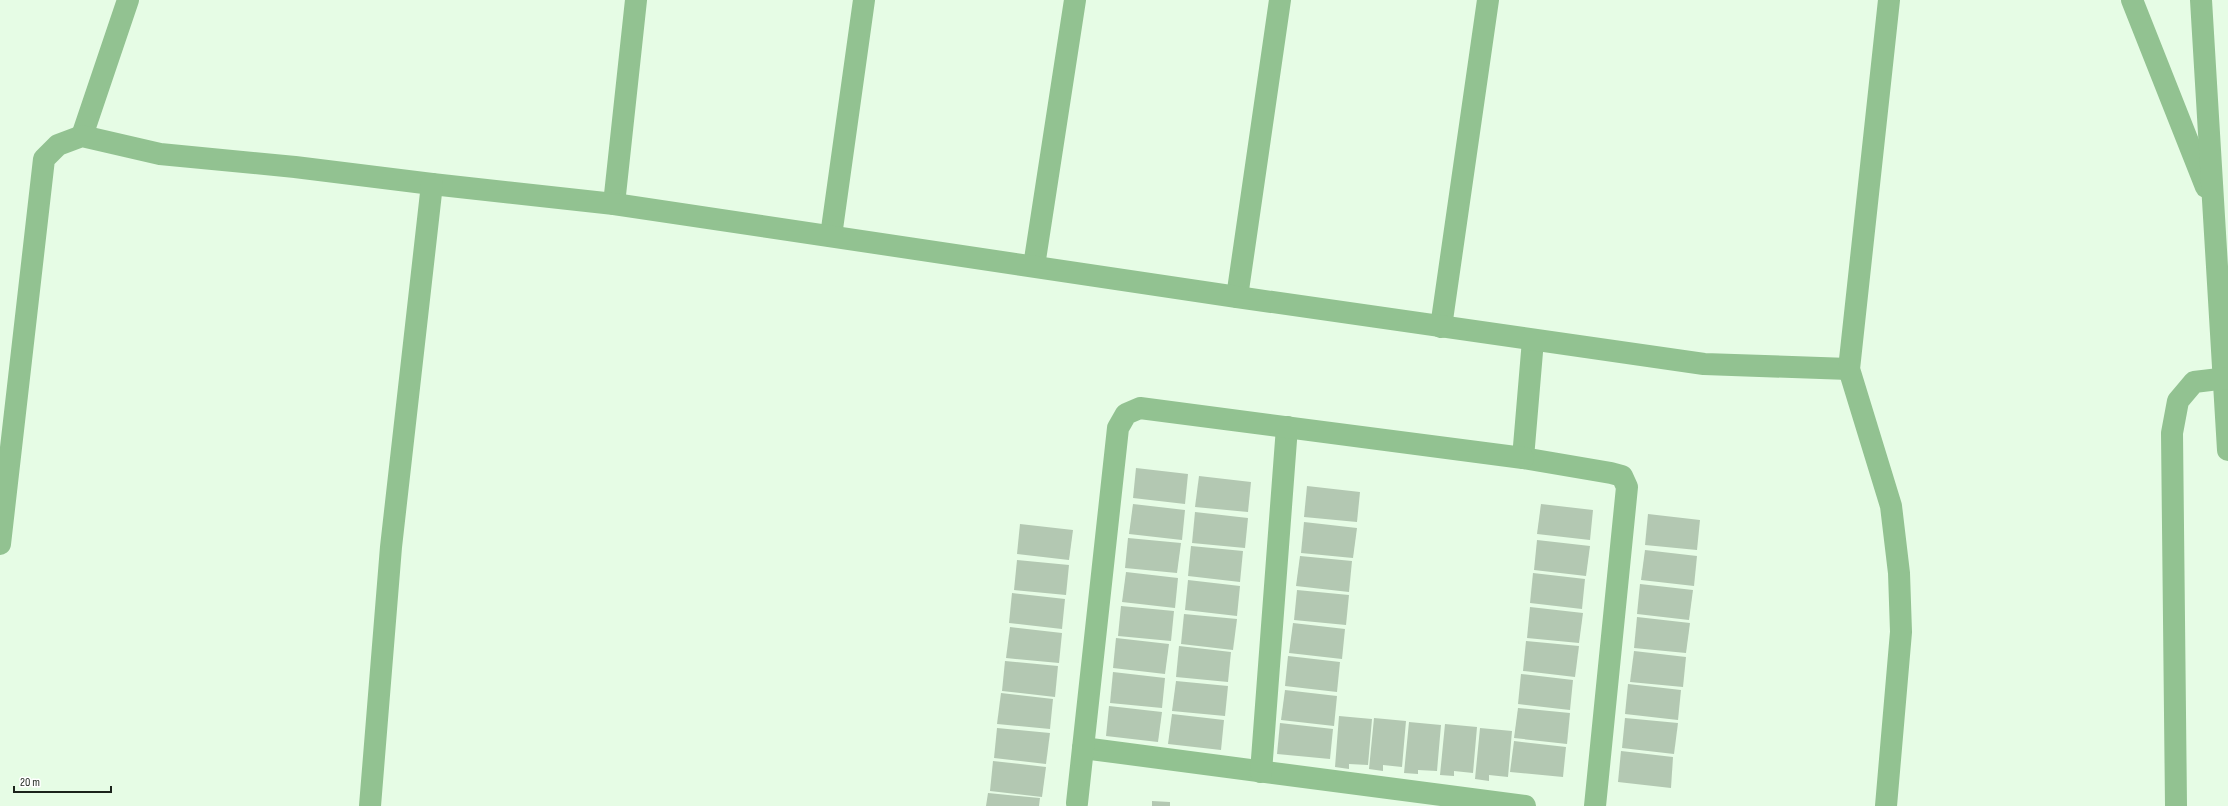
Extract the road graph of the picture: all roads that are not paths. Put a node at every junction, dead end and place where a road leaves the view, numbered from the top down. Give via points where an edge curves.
1 (128, 0) edge
2 (636, 0) edge
3 (864, 0) edge
4 (1075, 0) edge
5 (1280, 0) edge
6 (1488, 0) edge
7 (1889, 0) edge
8 (2132, 0) edge
9 (2201, 0) edge
10 (82, 136) junction
11 (432, 184) junction
12 (614, 204) junction
13 (2214, 206) junction
14 (831, 236) junction
15 (1034, 266) junction
16 (1237, 297) junction
17 (1441, 327) junction
18 (1533, 340) junction
19 (1849, 369) junction
20 (2226, 378) edge
21 (1288, 427) junction
22 (2228, 450) edge
23 (1523, 458) junction
24 (0, 544) edge
25 (1083, 748) junction
26 (1261, 772) junction
27 (1076, 803) dead end
28 (370, 806) edge
29 (1524, 806) edge
30 (1595, 806) edge
31 (1886, 806) edge
32 (2176, 806) edge

1 - 10 street
2 - 12 street
3 - 14 street
4 - 15 street
5 - 16 street
6 - 17 street
7 - 19 street
8 - 13 street
9 - 13 street
10 - 11 street via 160,154
10 - 24 street via 58,145 44,159
11 - 12 street
11 - 28 street via 391,547
12 - 14 street
13 - 20 street
14 - 15 street
15 - 16 street
16 - 17 street
17 - 18 street
18 - 19 street via 1704,364
18 - 23 street
19 - 31 street via 1891,506 1899,573 1901,632
20 - 22 street
20 - 32 street via 2194,382 2178,402 2172,433
21 - 23 street
21 - 25 street via 1140,408 1126,414 1118,428
21 - 26 street
23 - 30 street via 1622,476 1627,487
25 - 26 street
25 - 27 street
26 - 29 street

